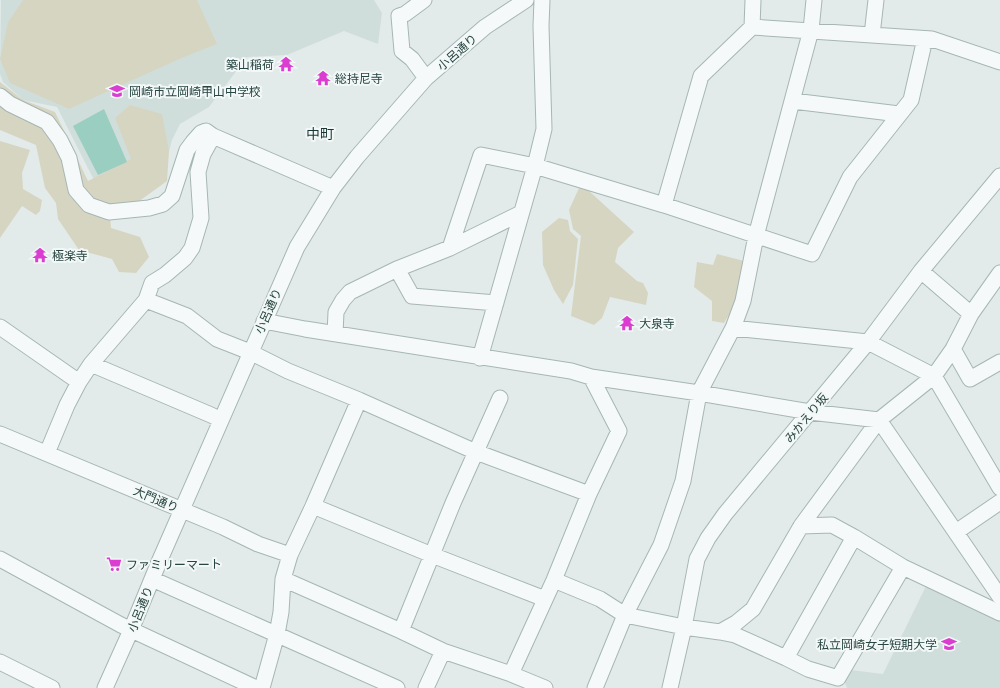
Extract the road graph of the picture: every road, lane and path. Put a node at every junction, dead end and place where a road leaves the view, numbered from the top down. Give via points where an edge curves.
1 (424, 0) edge
2 (526, 0) edge
3 (542, 0) edge
4 (753, 0) edge
5 (814, 0) edge
6 (876, 0) edge
7 (752, 27) junction
8 (811, 30) junction
9 (872, 35) junction
10 (932, 39) junction
11 (1000, 62) edge
12 (426, 78) junction
13 (0, 96) edge
14 (793, 101) junction
15 (899, 114) junction
16 (213, 136) junction
17 (535, 166) junction
18 (1000, 176) edge
19 (333, 188) junction
20 (664, 205) junction
21 (521, 212) junction
22 (756, 236) junction
23 (450, 248) junction
24 (397, 269) junction
25 (921, 271) junction
26 (1000, 272) edge
27 (146, 300) junction
28 (496, 303) junction
29 (971, 314) junction
30 (264, 321) junction
31 (0, 327) edge
32 (733, 328) junction
33 (335, 334) junction
34 (868, 342) junction
35 (953, 349) junction
36 (250, 352) junction
37 (480, 358) junction
38 (1000, 362) edge
39 (91, 364) junction
40 (934, 376) junction
41 (591, 377) junction
42 (79, 382) junction
43 (699, 393) junction
44 (500, 398) dead end
45 (359, 400) junction
46 (810, 412) junction
47 (221, 420) junction
48 (879, 420) junction
49 (0, 434) edge
50 (476, 452) junction
51 (47, 453) junction
52 (998, 479) edge
53 (589, 494) junction
54 (1000, 502) edge
55 (313, 506) junction
56 (182, 510) junction
57 (801, 526) junction
58 (956, 532) junction
59 (854, 536) junction
60 (290, 555) junction
61 (432, 555) junction
62 (0, 559) edge
63 (903, 567) junction
64 (152, 579) junction
65 (283, 579) junction
66 (554, 580) junction
67 (1000, 597) edge
68 (545, 598) junction
69 (1000, 613) edge
70 (625, 615) junction
71 (684, 627) junction
72 (132, 630) junction
73 (401, 631) junction
74 (720, 632) junction
75 (277, 634) junction
76 (443, 651) junction
77 (786, 658) junction
78 (2, 667) edge
79 (511, 674) junction
80 (840, 683) edge
81 (52, 688) edge
82 (105, 688) edge
83 (256, 688) edge
84 (262, 688) edge
85 (397, 688) edge
86 (426, 688) edge
87 (545, 688) edge
88 (595, 688) edge
89 (670, 688) edge

1 - 12 street via 399,16 402,51 412,59
2 - 12 street, 小呂通り via 485,27
3 - 17 street via 544,129
4 - 7 street
5 - 8 street
6 - 9 street
7 - 8 street
7 - 20 street via 702,76
8 - 9 street
8 - 14 street
9 - 10 street
10 - 11 street
10 - 15 street via 924,44 911,100
12 - 19 street, 小呂通り
13 - 16 street via 10,104 47,122 69,158 76,190 89,205 110,212 163,204 172,196 192,142 206,131
14 - 15 street
14 - 22 street
15 - 22 street via 850,177 812,254
16 - 19 street
16 - 27 street via 203,154 198,172 201,218 192,248 185,258 152,283
17 - 20 street
17 - 21 street
17 - 23 street via 481,155
18 - 25 street, みかえり坂
19 - 30 street, 小呂通り via 297,246
20 - 22 street
21 - 23 street
21 - 28 street
22 - 32 street via 744,301
23 - 24 street
24 - 28 street via 412,296
24 - 33 street via 350,292 336,312
25 - 29 street
25 - 34 street, みかえり坂
26 - 29 street
27 - 36 street via 187,316 217,339
27 - 39 street
28 - 37 street
29 - 35 street
30 - 33 street
30 - 36 street, 小呂通り
31 - 42 street
32 - 34 street
32 - 43 street
33 - 37 street
34 - 40 street
34 - 46 street, みかえり坂
35 - 38 street via 970,379
35 - 40 street
36 - 45 street via 288,371
36 - 47 street, 小呂通り
37 - 41 street via 571,371
39 - 42 street
39 - 47 street
40 - 48 street
40 - 52 street
41 - 43 street
41 - 53 street via 619,431
42 - 51 street
43 - 46 street
43 - 70 street via 683,481 662,545
44 - 50 street
45 - 50 street
45 - 55 street
46 - 48 street
46 - 71 street, みかえり坂 via 708,538 697,559
47 - 56 street, 小呂通り
48 - 57 street
48 - 58 street
49 - 51 street, 大門通り
50 - 53 street
50 - 61 street
51 - 56 street, 大門通り
53 - 66 street
54 - 58 street
55 - 60 street
55 - 61 street
56 - 60 street, 大門通り via 258,544
56 - 64 street, 小呂通り
57 - 59 street via 832,525
57 - 74 street via 753,609
58 - 67 street
59 - 63 street
59 - 77 street
60 - 65 street
61 - 68 street
61 - 73 street
62 - 72 street
63 - 69 street
63 - 80 street
64 - 72 street, 小呂通り
64 - 75 street
65 - 73 street
65 - 75 street
66 - 68 street
66 - 70 street via 600,599
68 - 79 street
70 - 71 street
70 - 88 street
71 - 74 street
71 - 89 street, みかえり坂
72 - 82 street, 小呂通り
72 - 83 street
73 - 76 street
74 - 77 street via 735,635
75 - 84 street
75 - 85 street
76 - 79 street
76 - 86 street
77 - 80 street
78 - 81 street
79 - 87 street

